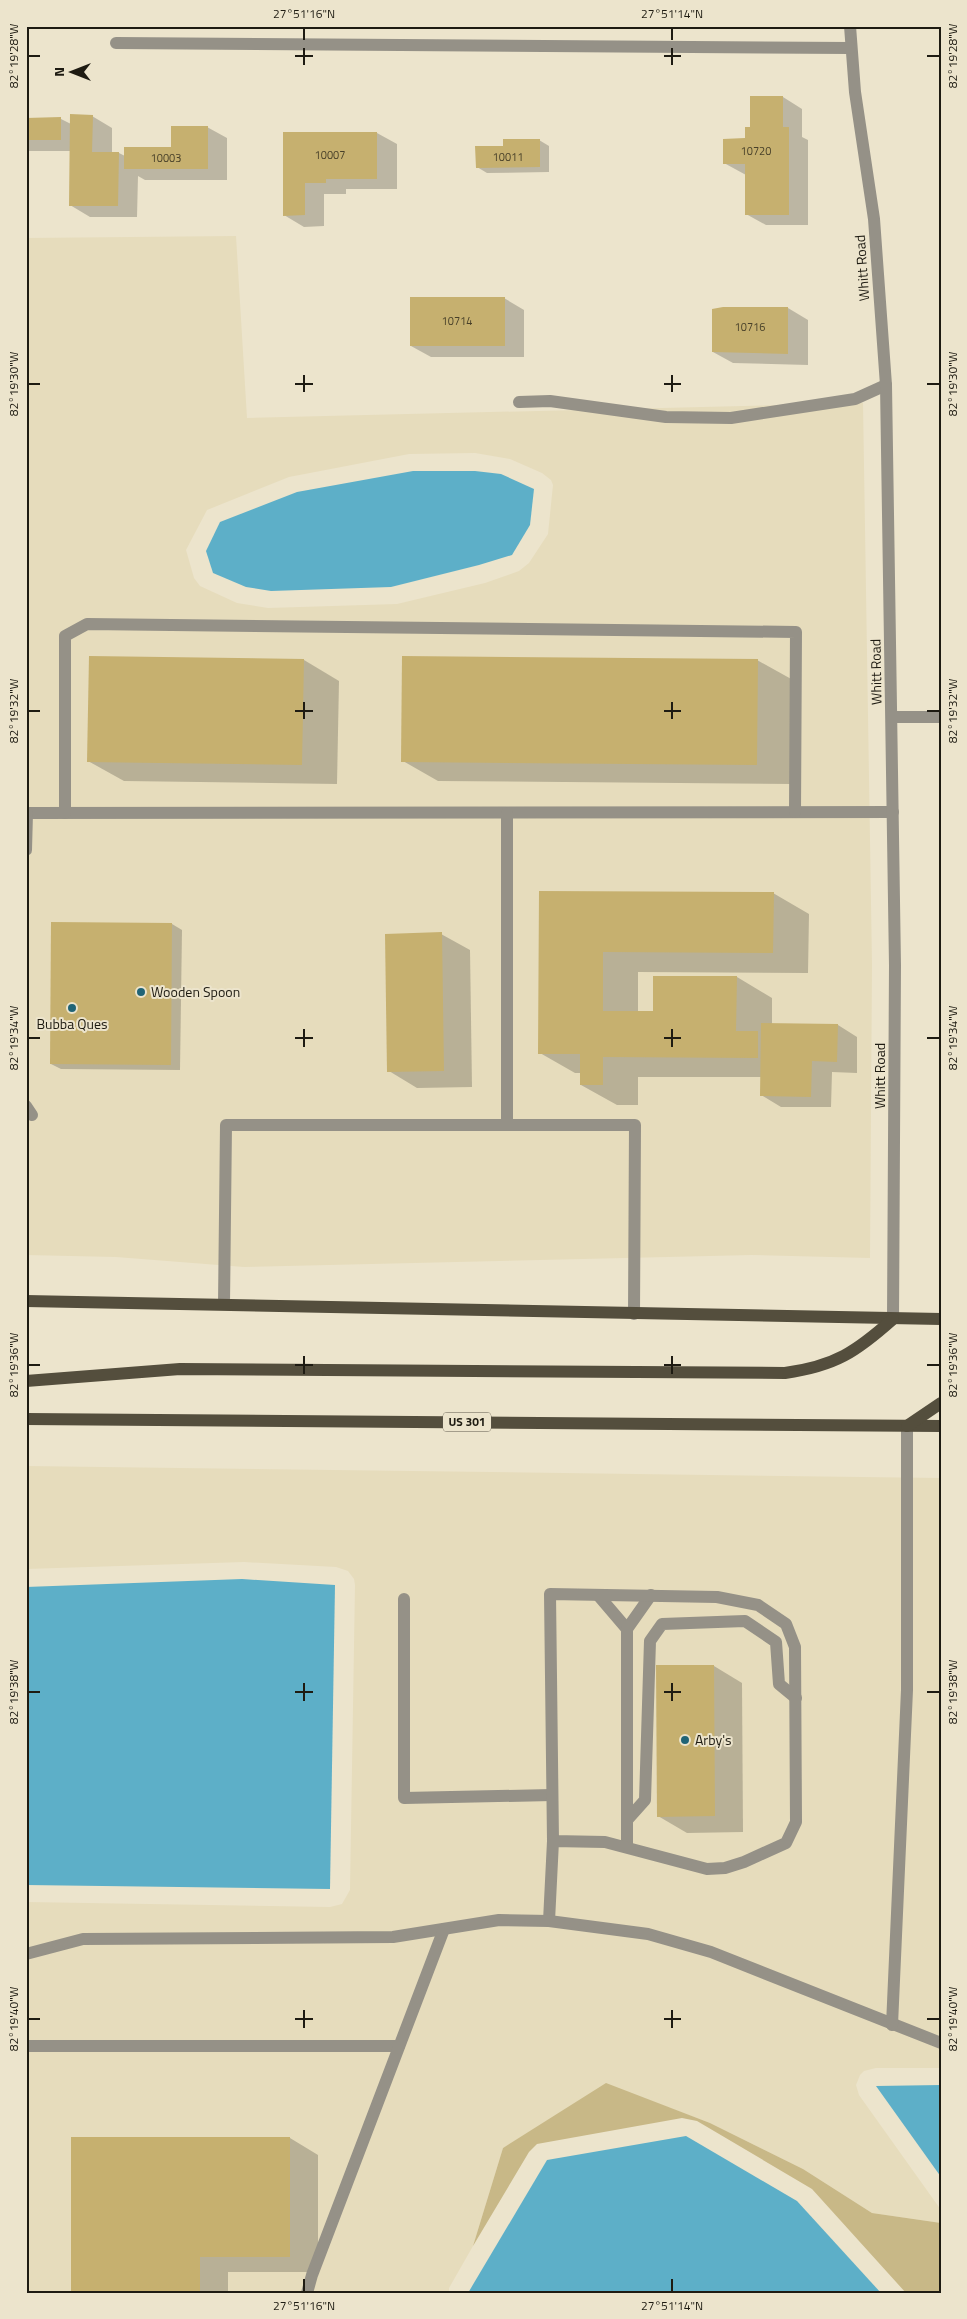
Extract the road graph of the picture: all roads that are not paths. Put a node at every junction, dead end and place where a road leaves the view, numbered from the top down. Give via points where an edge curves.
1 (850, 26) edge
2 (116, 43) dead end
3 (850, 48) junction
4 (886, 385) junction
5 (519, 402) dead end
6 (892, 717) junction
7 (941, 717) edge
8 (796, 812) junction
9 (893, 812) junction
10 (27, 813) edge
11 (65, 813) junction
12 (507, 813) junction
13 (26, 850) edge
14 (507, 1126) junction
15 (26, 1301) edge
16 (224, 1304) junction
17 (634, 1314) junction
18 (894, 1319) junction
19 (941, 1319) edge
20 (26, 1381) edge
21 (941, 1403) edge
22 (26, 1419) edge
23 (907, 1426) junction
24 (941, 1426) edge
25 (598, 1595) junction
26 (651, 1595) junction
27 (404, 1600) dead end
28 (627, 1630) junction
29 (796, 1698) junction
30 (552, 1795) junction
31 (628, 1818) junction
32 (553, 1841) junction
33 (627, 1847) junction
34 (549, 1921) junction
35 (444, 1929) junction
36 (26, 1954) edge
37 (892, 2025) junction
38 (941, 2043) edge
39 (26, 2046) edge
40 (399, 2046) junction
41 (307, 2293) edge

1 - 3 street, Whitt Road
2 - 3 street
3 - 4 street, Whitt Road via 874,219
4 - 5 street via 855,399 731,418 666,416 550,401
4 - 6 street, Whitt Road
6 - 7 street
6 - 9 street, Whitt Road
8 - 9 street
8 - 11 street via 796,632 87,624 65,636
8 - 12 street
9 - 18 street, Whitt Road via 896,965
10 - 11 street
10 - 13 street
11 - 12 street
12 - 14 street
14 - 16 street via 226,1126
14 - 17 street via 635,1126
15 - 16 main road
16 - 17 main road
17 - 18 main road
18 - 19 main road
18 - 20 main road via 868,1342 840,1360 785,1373 180,1369
21 - 23 main road
22 - 23 main road, US 301
23 - 24 main road, US 301
23 - 37 street via 907,1690
25 - 26 street
25 - 28 street
25 - 30 street via 550,1594
26 - 28 street
26 - 29 street via 717,1597 758,1605 786,1624 795,1647
27 - 30 street via 404,1798
28 - 31 street
29 - 31 street via 779,1684 776,1642 745,1621 662,1624 650,1641 645,1800
29 - 33 street via 796,1822 786,1843 744,1862 707,1869
30 - 32 street
31 - 33 street
32 - 33 street via 605,1842
32 - 34 street
34 - 35 street via 499,1920
34 - 37 street via 648,1934 711,1952
35 - 36 street via 393,1938 83,1939
35 - 40 street
37 - 38 street
39 - 40 street
40 - 41 street

